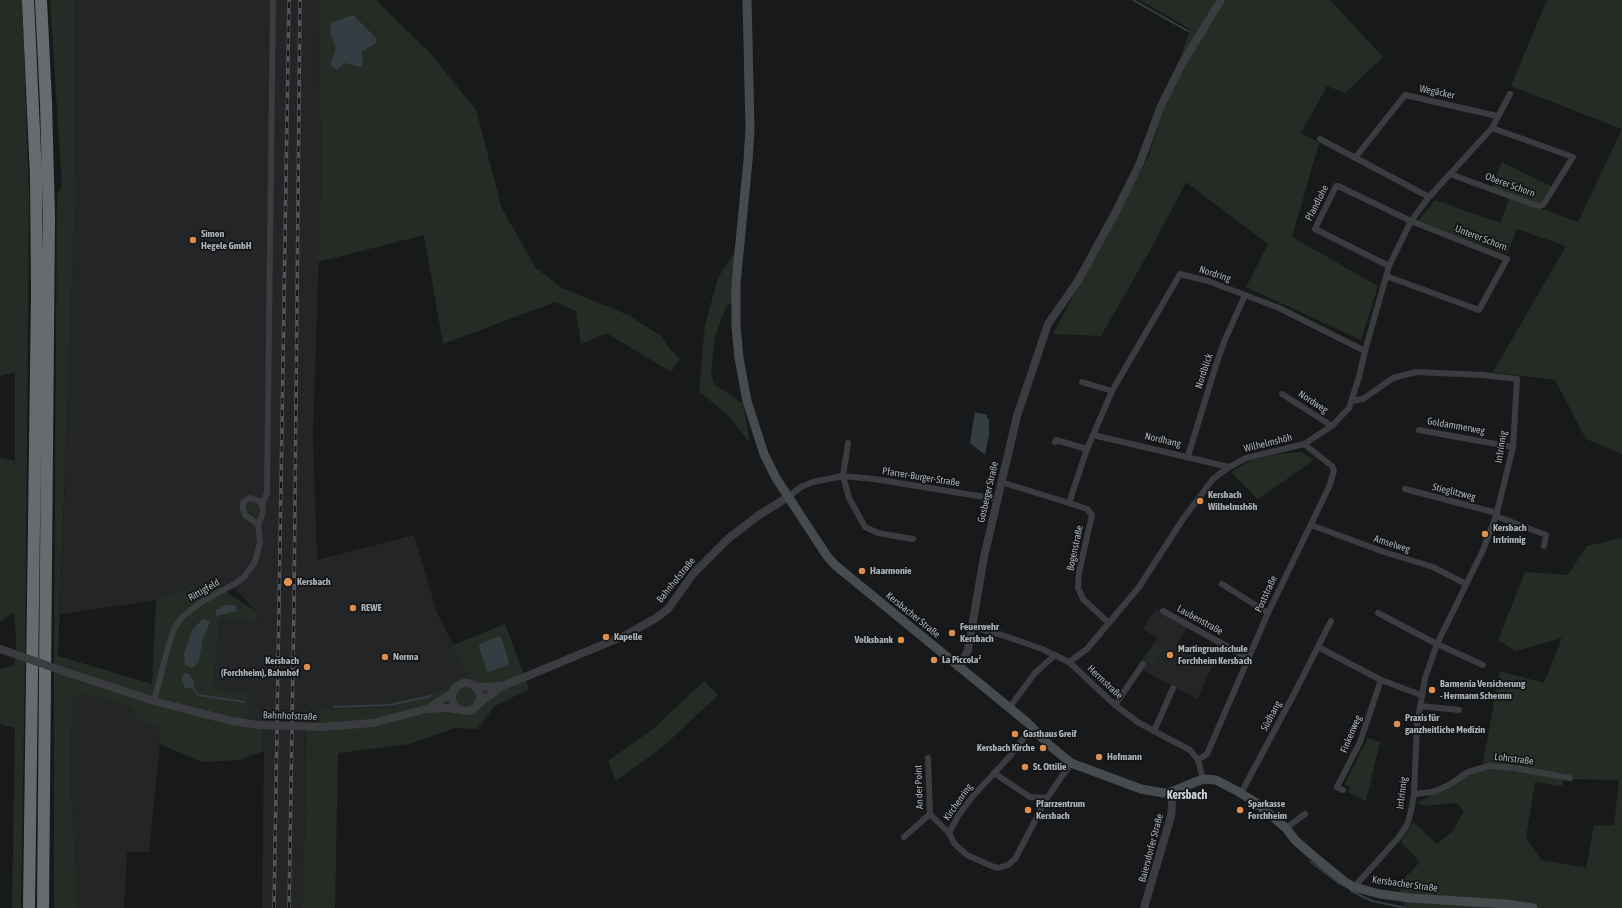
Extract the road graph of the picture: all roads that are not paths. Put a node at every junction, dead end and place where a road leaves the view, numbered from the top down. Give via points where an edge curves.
1 (28, 0) edge
2 (41, 0) edge
3 (273, 0) edge
4 (747, 0) edge
5 (1221, 0) edge
6 (1510, 94) dead end
7 (1497, 116) junction
8 (1492, 128) junction
9 (1320, 139) dead end
10 (1355, 158) junction
11 (1450, 174) junction
12 (1430, 197) junction
13 (1411, 221) junction
14 (1389, 266) junction
15 (1386, 276) junction
16 (1245, 295) junction
17 (1365, 351) junction
18 (1082, 382) dead end
19 (1112, 391) junction
20 (1282, 394) dead end
21 (1352, 401) junction
22 (1332, 426) junction
23 (1419, 430) dead end
24 (1092, 435) junction
25 (1055, 442) dead end
26 (848, 443) dead end
27 (1304, 444) junction
28 (1513, 447) junction
29 (1087, 449) junction
30 (1188, 456) junction
31 (1229, 466) junction
32 (843, 476) junction
33 (1001, 482) junction
34 (1405, 489) dead end
35 (997, 499) junction
36 (791, 500) junction
37 (1069, 503) junction
38 (262, 505) junction
39 (1497, 515) junction
40 (258, 524) junction
41 (1311, 525) junction
42 (913, 539) dead end
43 (1544, 546) dead end
44 (1222, 584) dead end
45 (1466, 584) junction
46 (1163, 611) dead end
47 (1268, 613) junction
48 (1378, 613) dead end
49 (1330, 621) dead end
50 (1110, 623) junction
51 (972, 627) junction
52 (1437, 644) junction
53 (1318, 647) junction
54 (0, 649) edge
55 (1054, 655) junction
56 (1248, 658) junction
57 (1070, 662) junction
58 (1143, 664) dead end
59 (1483, 665) dead end
60 (959, 667) junction
61 (1381, 680) junction
62 (502, 686) junction
63 (476, 687) junction
64 (1173, 688) dead end
65 (452, 693) junction
66 (1422, 695) junction
67 (154, 701) junction
68 (478, 704) junction
69 (1115, 705) junction
70 (1420, 706) junction
71 (1009, 708) junction
72 (426, 709) junction
73 (460, 710) junction
74 (1459, 710) dead end
75 (1032, 727) junction
76 (1154, 731) junction
77 (928, 758) dead end
78 (1198, 760) junction
79 (1071, 762) junction
80 (994, 773) junction
81 (1570, 778) dead end
82 (1203, 779) junction
83 (1343, 790) dead end
84 (1171, 792) junction
85 (1240, 793) junction
86 (1414, 794) junction
87 (1047, 798) junction
88 (930, 814) junction
89 (1305, 814) dead end
90 (1286, 828) junction
91 (949, 833) junction
92 (904, 837) dead end
93 (1354, 887) junction
94 (29, 908) edge
95 (43, 908) edge
96 (1144, 908) edge
97 (1533, 908) edge

1 - 94 highway via 36,176 37,294
2 - 95 highway via 49,217
3 - 38 street, Rittigfeld via 267,493
4 - 36 main road, Kersbacher Straße via 750,128 736,283 736,326 739,358 749,408 764,454
5 - 33 street, Gosberger Straße via 1183,62 1161,106 1140,163 1114,215 1078,281 1048,324 1017,416
6 - 7 street
7 - 8 street
7 - 10 street, Wegäcker via 1405,95
8 - 11 street
8 - 11 street, Oberer Schorn via 1573,157 1543,205 1529,203
9 - 10 street
10 - 12 street
11 - 12 street
12 - 13 street
13 - 14 street
13 - 14 street, Pfandlohe via 1336,186 1315,229
13 - 15 street, Unterer Schorn via 1507,259 1480,310
14 - 15 street
15 - 17 street
16 - 17 street, Nordring via 1279,308
16 - 19 street, Nordring via 1180,274
16 - 30 street, Nordblick via 1216,365
17 - 21 street
18 - 19 street
19 - 24 street, Nordring
20 - 22 street, Nordweg
21 - 22 street, Wilhelmshöh
21 - 28 street, Irrlrinnig via 1363,399 1393,378 1416,372 1517,379
22 - 27 street, Wilhelmshöh
23 - 28 street, Goldammerweg
24 - 29 street, Nordring
24 - 30 street, Nordhang
25 - 29 street via 1056,440
26 - 32 street
27 - 31 street, Wilhelmshöh via 1246,458
27 - 41 street, Poststraße via 1329,462 1334,471 1329,488
28 - 39 street, Irrlrinnig
29 - 37 street, Nordring
30 - 31 street, Nordhang
31 - 50 street, Wilhelmshöh via 1213,479 1198,497 1139,587
32 - 35 street, Pfarrer-Burger-Straße
32 - 36 street, Pfarrer-Burger-Straße via 802,487
32 - 42 street via 849,498 865,528
33 - 35 street, Gosberger Straße
33 - 37 street
34 - 39 street, Stieglitzweg
35 - 51 street, Gosberger Straße
36 - 60 main road, Kersbacher Straße via 818,544 835,565
36 - 62 street, Bahnhofstraße via 759,515 729,538 693,574 668,609 656,618 626,635
37 - 50 street, Bogenstraße via 1087,509 1092,515 1079,572 1078,588 1082,599
38 - 40 street, Rittigfeld
38 - 40 street via 250,498 243,502 242,506 245,515
39 - 43 street via 1546,535
39 - 45 street, Irrlrinnig
40 - 67 street, Rittigfeld via 259,550 250,570 236,583 190,609 174,629
41 - 45 street, Amselweg via 1433,567
41 - 47 street, Poststraße
44 - 47 street
45 - 52 street, Irrlrinnig
46 - 56 street, Laubenstraße
47 - 56 street, Poststraße
48 - 52 street
49 - 53 street, Südhang
50 - 57 street, Wilhelmshöh via 1087,649
51 - 55 street, Herrnstraße via 1002,635
51 - 60 street, Gosberger Straße via 968,650
52 - 59 street
52 - 66 street, Irrlrinnig
53 - 61 street
53 - 85 street, Südhang
54 - 67 street, Bahnhofstraße, bridge
55 - 57 street, Herrnstraße
55 - 71 street via 1035,673
56 - 78 street, Poststraße via 1207,754
57 - 69 street, Herrnstraße
58 - 69 street
60 - 71 main road, Kersbacher Straße
61 - 66 street
61 - 83 street, Finkenweg via 1360,742 1337,787
62 - 63 street
62 - 68 street
63 - 65 street via 462,683
63 - 68 street via 480,695
64 - 76 street
65 - 72 street
65 - 73 street via 453,703
66 - 70 street, Irrlrinnig
67 - 72 street, Bahnhofstraße, bridge via 218,718 259,725 322,727 373,723
68 - 73 street via 468,711
69 - 76 street, Herrnstraße
70 - 74 street
70 - 86 street, Irrlrinnig
71 - 75 main road, Kersbacher Straße
72 - 73 street
75 - 79 main road, Kersbacher Straße
75 - 80 street, Kirchenring via 1012,755
76 - 78 street, Herrnstraße via 1190,750
77 - 88 street, An der Point
78 - 82 street
79 - 84 main road, Kersbacher Straße via 1141,788
79 - 87 street, Kirchenring
80 - 87 street via 1030,797
80 - 91 street, Kirchenring via 958,816
81 - 86 street, Lohrstraße via 1489,766 1468,772 1449,786 1433,792
82 - 84 main road, Kersbacher Straße
82 - 85 main road, Kersbacher Straße via 1216,780
84 - 96 street, Baiersdorfer Straße via 1170,816
85 - 90 main road, Kersbacher Straße
86 - 93 street, Irrlrinnig via 1407,825
87 - 91 street, Kirchenring via 1015,859 1008,865 998,868 967,855 954,843
88 - 91 street, An der Point
88 - 92 street, An der Point
89 - 90 street
90 - 93 main road, Kersbacher Straße via 1310,854
93 - 97 main road, Kersbacher Straße via 1380,894

